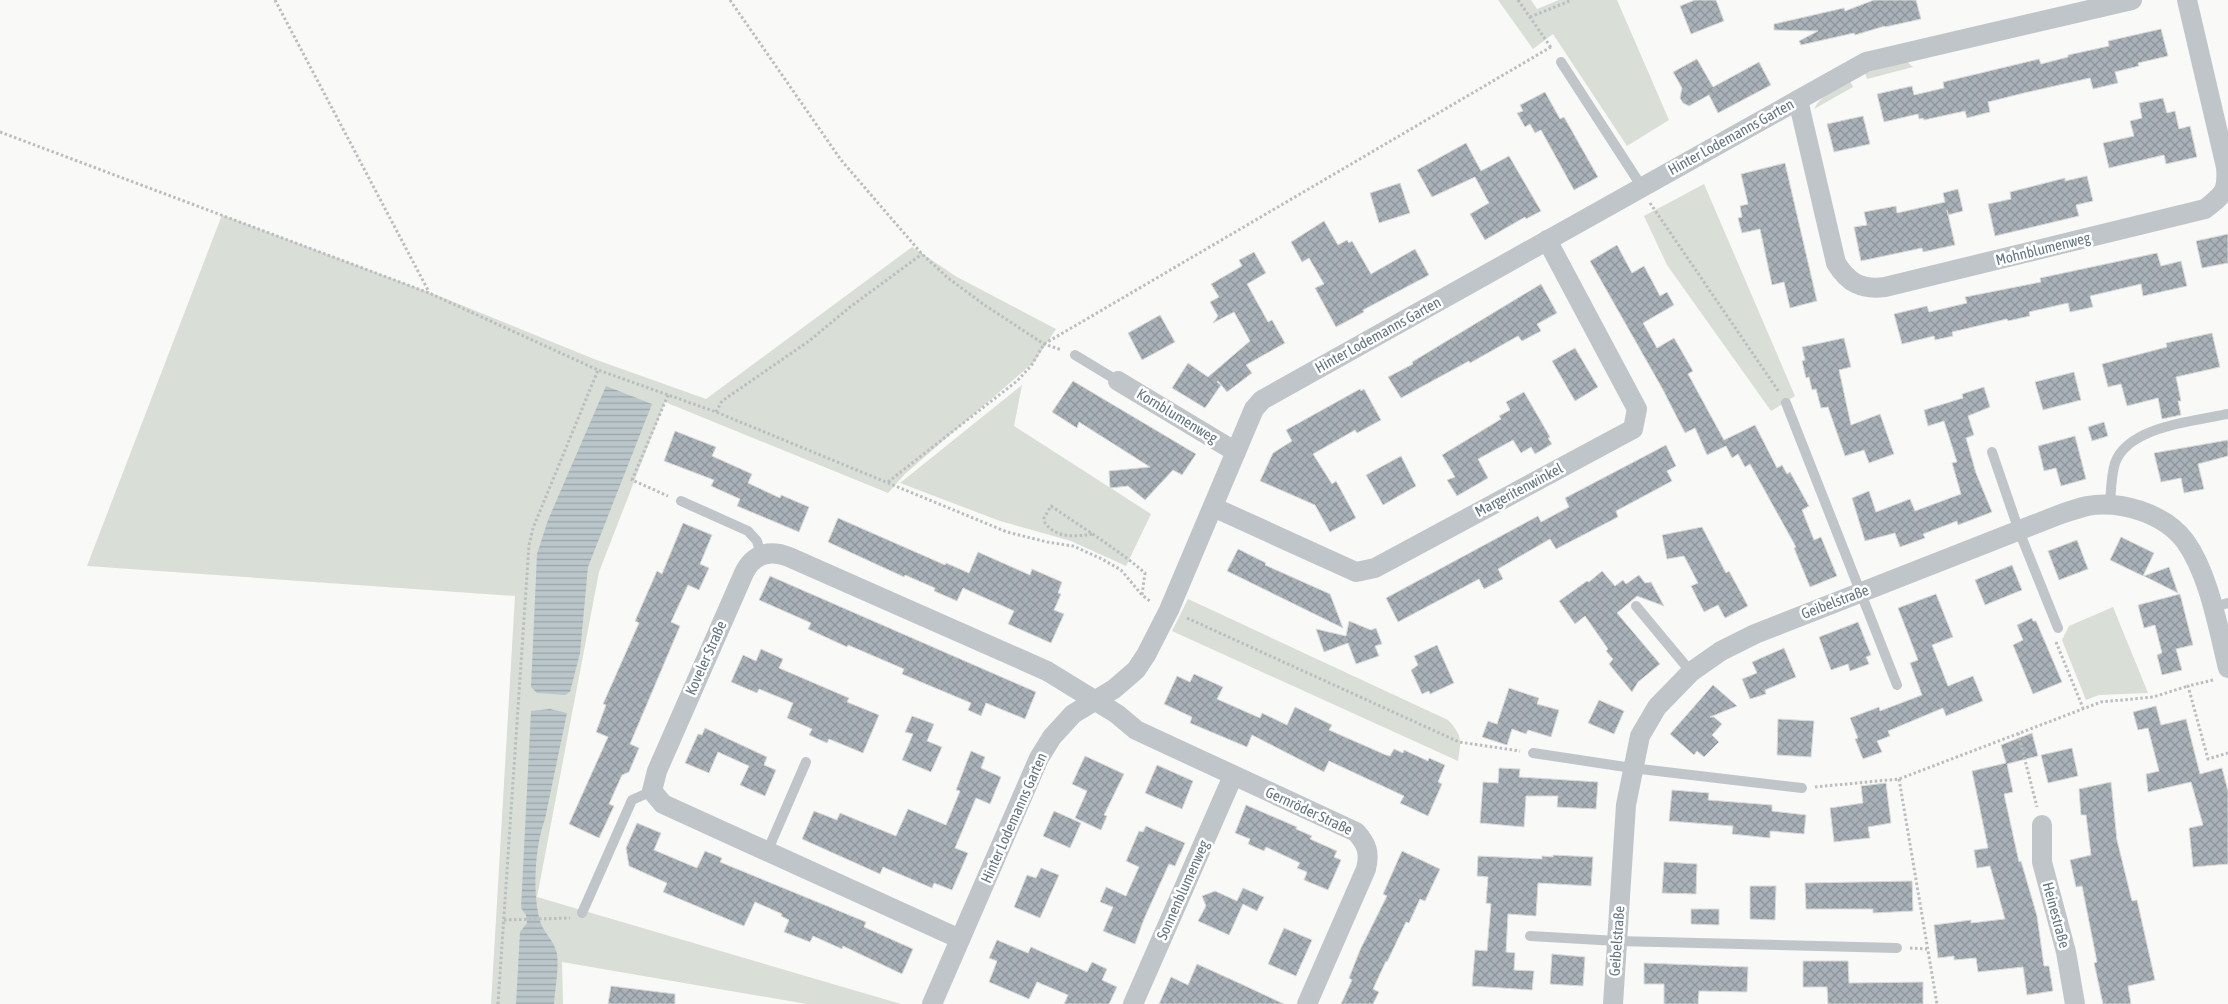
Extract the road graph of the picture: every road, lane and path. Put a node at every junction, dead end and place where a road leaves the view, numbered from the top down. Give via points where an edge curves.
1 (275, 0) edge
2 (730, 0) edge
3 (1518, 0) edge
4 (1572, 0) edge
5 (2132, 0) edge
6 (2187, 0) edge
7 (1530, 17) junction
8 (1551, 48) junction
9 (1561, 62) joint
10 (1798, 100) junction
11 (0, 132) edge
12 (1646, 195) junction
13 (1547, 240) junction
14 (922, 254) junction
15 (429, 293) junction
16 (1044, 344) junction
17 (1075, 355) joint
18 (598, 370) junction
19 (1118, 381) joint
20 (668, 395) junction
21 (1786, 403) joint
22 (716, 412) junction
23 (2228, 414) edge
24 (1236, 452) junction
25 (1992, 452) dead end
26 (888, 482) junction
27 (681, 501) joint
28 (2110, 505) junction
29 (1213, 507) junction
30 (2019, 530) junction
31 (1092, 534) junction
32 (761, 555) junction
33 (1860, 593) junction
34 (1142, 595) junction
35 (1154, 603) dead end
36 (2220, 605) edge
37 (1636, 606) dead end
38 (1184, 617) dead end
39 (2058, 628) joint
40 (1691, 672) junction
41 (2224, 673) edge
42 (1897, 686) dead end
43 (2188, 686) junction
44 (1096, 702) junction
45 (2083, 708) junction
46 (2018, 733) junction
47 (1533, 753) joint
48 (2228, 753) edge
49 (806, 762) dead end
50 (1632, 768) junction
51 (1233, 776) junction
52 (1899, 779) junction
53 (1802, 788) joint
54 (652, 791) junction
55 (2035, 800) dead end
56 (2042, 825) dead end
57 (767, 852) junction
58 (582, 913) joint
59 (504, 920) junction
60 (1530, 936) dead end
61 (960, 939) junction
62 (1617, 941) junction
63 (1897, 948) dead end
64 (498, 1004) edge
65 (932, 1004) edge
66 (1133, 1004) edge
67 (1307, 1004) edge
68 (1613, 1004) edge
69 (1937, 1004) edge
70 (2075, 1004) edge

1 - 15 path
2 - 14 path via 841,160
3 - 7 path
4 - 7 path
5 - 10 street, Hinter Lodemanns Garten via 1866,62
6 - 10 street, Mohnblumenweg via 2226,167 2227,184 2220,197 2205,209 1886,287 1863,287 1853,284 1836,263
7 - 8 path
8 - 9 path
8 - 16 path
9 - 12 lane
10 - 12 street, Hinter Lodemanns Garten
11 - 15 path
12 - 13 street, Hinter Lodemanns Garten
12 - 21 path
13 - 24 street, Hinter Lodemanns Garten via 1262,400 1254,408
13 - 29 street, Margeritenwinkel via 1637,409 1633,429 1375,568 1356,572
14 - 16 path via 948,278
14 - 22 path via 808,341 722,401
15 - 18 path
16 - 17 path
16 - 26 path via 1032,366 1017,381
17 - 19 lane
18 - 20 path
18 - 59 path via 528,544
19 - 24 street, Kornblumenweg
20 - 22 path
20 - 27 path via 632,480
21 - 33 lane
22 - 26 path
23 - 28 lane via 2149,431 2134,440 2116,461
24 - 29 street, Hinter Lodemanns Garten
25 - 30 lane
26 - 34 path via 1007,532 1073,546 1121,570
27 - 32 lane via 748,531 757,541
28 - 30 street, Geibelstraße via 2087,506
28 - 36 street, Geibelstraße via 2141,511 2165,523 2184,540
29 - 44 street, Hinter Lodemanns Garten via 1146,655 1136,670
30 - 33 street, Geibelstraße
30 - 39 lane
31 - 31 path via 1076,536 1054,532 1044,518 1051,506
31 - 34 path via 1145,573
32 - 44 street via 779,553 807,565 1047,671
32 - 54 street, Koveler Straße via 744,574 657,771
33 - 40 street, Geibelstraße via 1755,634 1721,651
33 - 42 lane
34 - 35 path
36 - 41 street, Geibelstraße
37 - 40 lane
38 - 47 path via 1460,742
39 - 45 path via 2056,645
40 - 50 street, Geibelstraße via 1657,707 1640,736
41 - 43 path
43 - 45 path via 2153,697 2101,702
43 - 48 path via 2208,759
44 - 51 street, Gernröder Straße via 1136,730
44 - 61 street, Hinter Lodemanns Garten via 1073,714 1039,758
45 - 46 path
46 - 52 path
46 - 55 path
47 - 50 lane
49 - 57 lane
50 - 53 lane
50 - 62 street, Geibelstraße via 1626,806
51 - 66 street, Sonnenblumenweg
51 - 67 street, Gernröder Straße via 1356,832 1365,841 1369,856 1366,869
52 - 53 path
52 - 69 path
54 - 57 street via 663,804
54 - 58 lane via 632,800
56 - 70 street, Heinestraße via 2042,862 2066,952
57 - 61 street
58 - 59 path via 576,918
59 - 64 path
60 - 62 lane
61 - 65 street, Hinter Lodemanns Garten
62 - 63 lane
62 - 68 street, Geibelstraße

